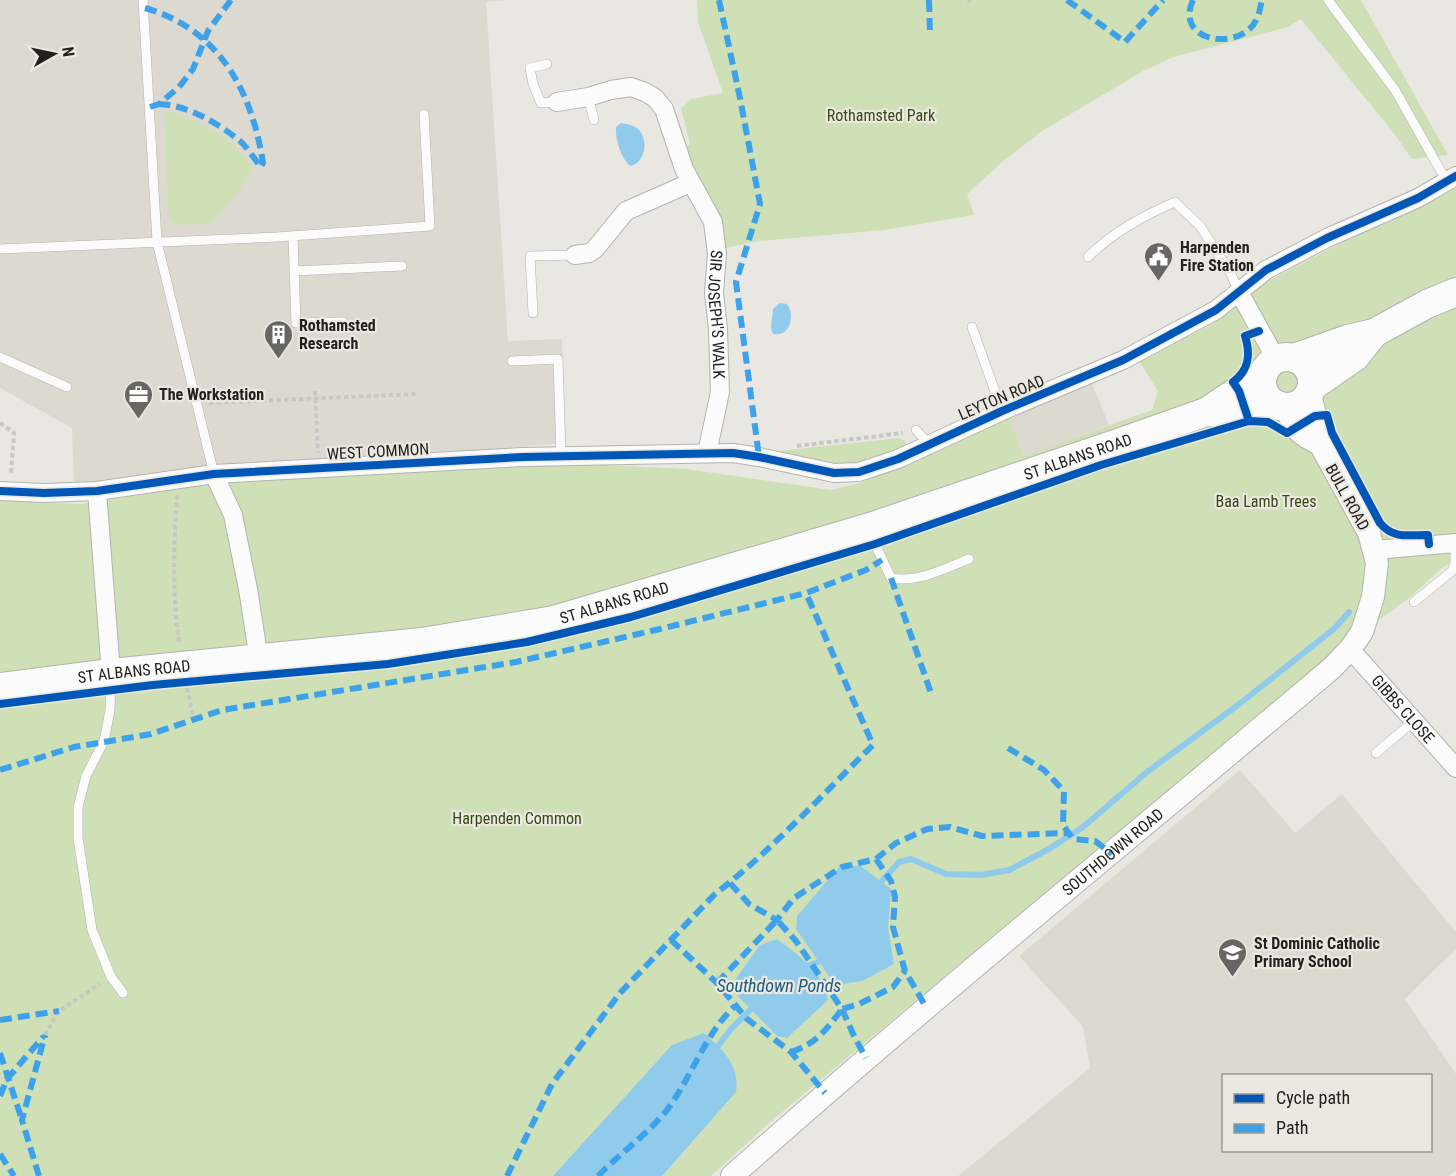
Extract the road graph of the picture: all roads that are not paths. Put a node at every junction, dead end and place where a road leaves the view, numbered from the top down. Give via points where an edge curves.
1 (143, 0) edge
2 (1328, 0) edge
3 (547, 64) dead end
4 (588, 97) junction
5 (557, 102) joint
6 (424, 114) dead end
7 (594, 120) dead end
8 (1452, 179) edge
9 (690, 183) junction
10 (293, 236) junction
11 (157, 243) junction
12 (0, 249) edge
13 (575, 255) joint
14 (1088, 257) dead end
15 (402, 266) dead end
16 (294, 271) junction
17 (1239, 292) junction
18 (1456, 292) edge
19 (533, 312) dead end
20 (343, 322) dead end
21 (972, 327) dead end
22 (1374, 333) junction
23 (0, 357) edge
24 (512, 360) dead end
25 (1278, 363) junction
26 (68, 387) dead end
27 (1297, 399) junction
28 (1002, 411) junction
29 (1206, 412) junction
30 (915, 430) road end
31 (929, 444) junction
32 (707, 453) junction
33 (561, 455) junction
34 (759, 457) joint
35 (214, 474) junction
36 (97, 491) junction
37 (5, 492) edge
38 (870, 527) junction
39 (1456, 543) edge
40 (1375, 550) junction
41 (969, 559) dead end
42 (1414, 602) dead end
43 (1350, 649) junction
44 (259, 660) junction
45 (111, 673) junction
46 (0, 687) edge
47 (1414, 721) junction
48 (1376, 753) dead end
49 (1456, 768) edge
50 (123, 993) dead end
51 (732, 1176) edge

1 - 11 lane
2 - 8 lane via 1395,90
3 - 5 lane via 530,68 533,84 541,103
4 - 5 street, SIR JOSEPH'S WALK
4 - 7 lane
4 - 9 street, SIR JOSEPH'S WALK via 631,87 655,98 664,109
6 - 10 lane via 430,226
8 - 17 street, LEYTON ROAD via 1266,270
9 - 13 street via 627,211 595,249
9 - 32 street, SIR JOSEPH'S WALK via 713,222 717,254 714,293 720,392
10 - 11 lane
10 - 16 lane
11 - 12 lane
11 - 35 lane
13 - 19 lane via 530,256
14 - 17 lane via 1106,238 1175,202 1200,226
15 - 16 lane
16 - 20 lane via 296,323
17 - 25 street
17 - 28 street, LEYTON ROAD via 1216,310 1123,360
18 - 22 main road, ST ALBANS ROAD
21 - 28 lane
22 - 25 main road, ST ALBANS ROAD
22 - 27 main road, ST ALBANS ROAD via 1355,357
23 - 26 lane
24 - 33 lane via 558,358
25 - 27 main road via 1302,362 1309,370
25 - 27 main road via 1261,382 1263,393 1269,400
25 - 29 main road, ST ALBANS ROAD
27 - 29 main road, ST ALBANS ROAD via 1237,414
27 - 40 street, BULL ROAD via 1318,426 1320,444
28 - 31 street, LEYTON ROAD
29 - 38 main road, ST ALBANS ROAD
30 - 31 lane
31 - 34 street, LEYTON ROAD via 859,472 834,474
32 - 33 street, WEST COMMON
32 - 34 street, WEST COMMON
33 - 35 street, WEST COMMON
35 - 36 street, WEST COMMON
35 - 44 street via 233,514
36 - 37 street, WEST COMMON
36 - 45 street
38 - 41 lane via 891,578 918,579
38 - 44 main road, ST ALBANS ROAD via 554,620 422,642
39 - 40 street
39 - 42 lane via 1452,571
40 - 43 street, SOUTHDOWN ROAD via 1373,597 1362,632
43 - 47 street, GIBBS CLOSE
43 - 51 street, SOUTHDOWN ROAD via 1112,854 926,1006
44 - 45 main road, ST ALBANS ROAD
45 - 46 main road, ST ALBANS ROAD
45 - 50 lane via 104,741 86,776 78,807 78,838 92,930 111,977
47 - 48 lane
47 - 49 street, GIBBS CLOSE

